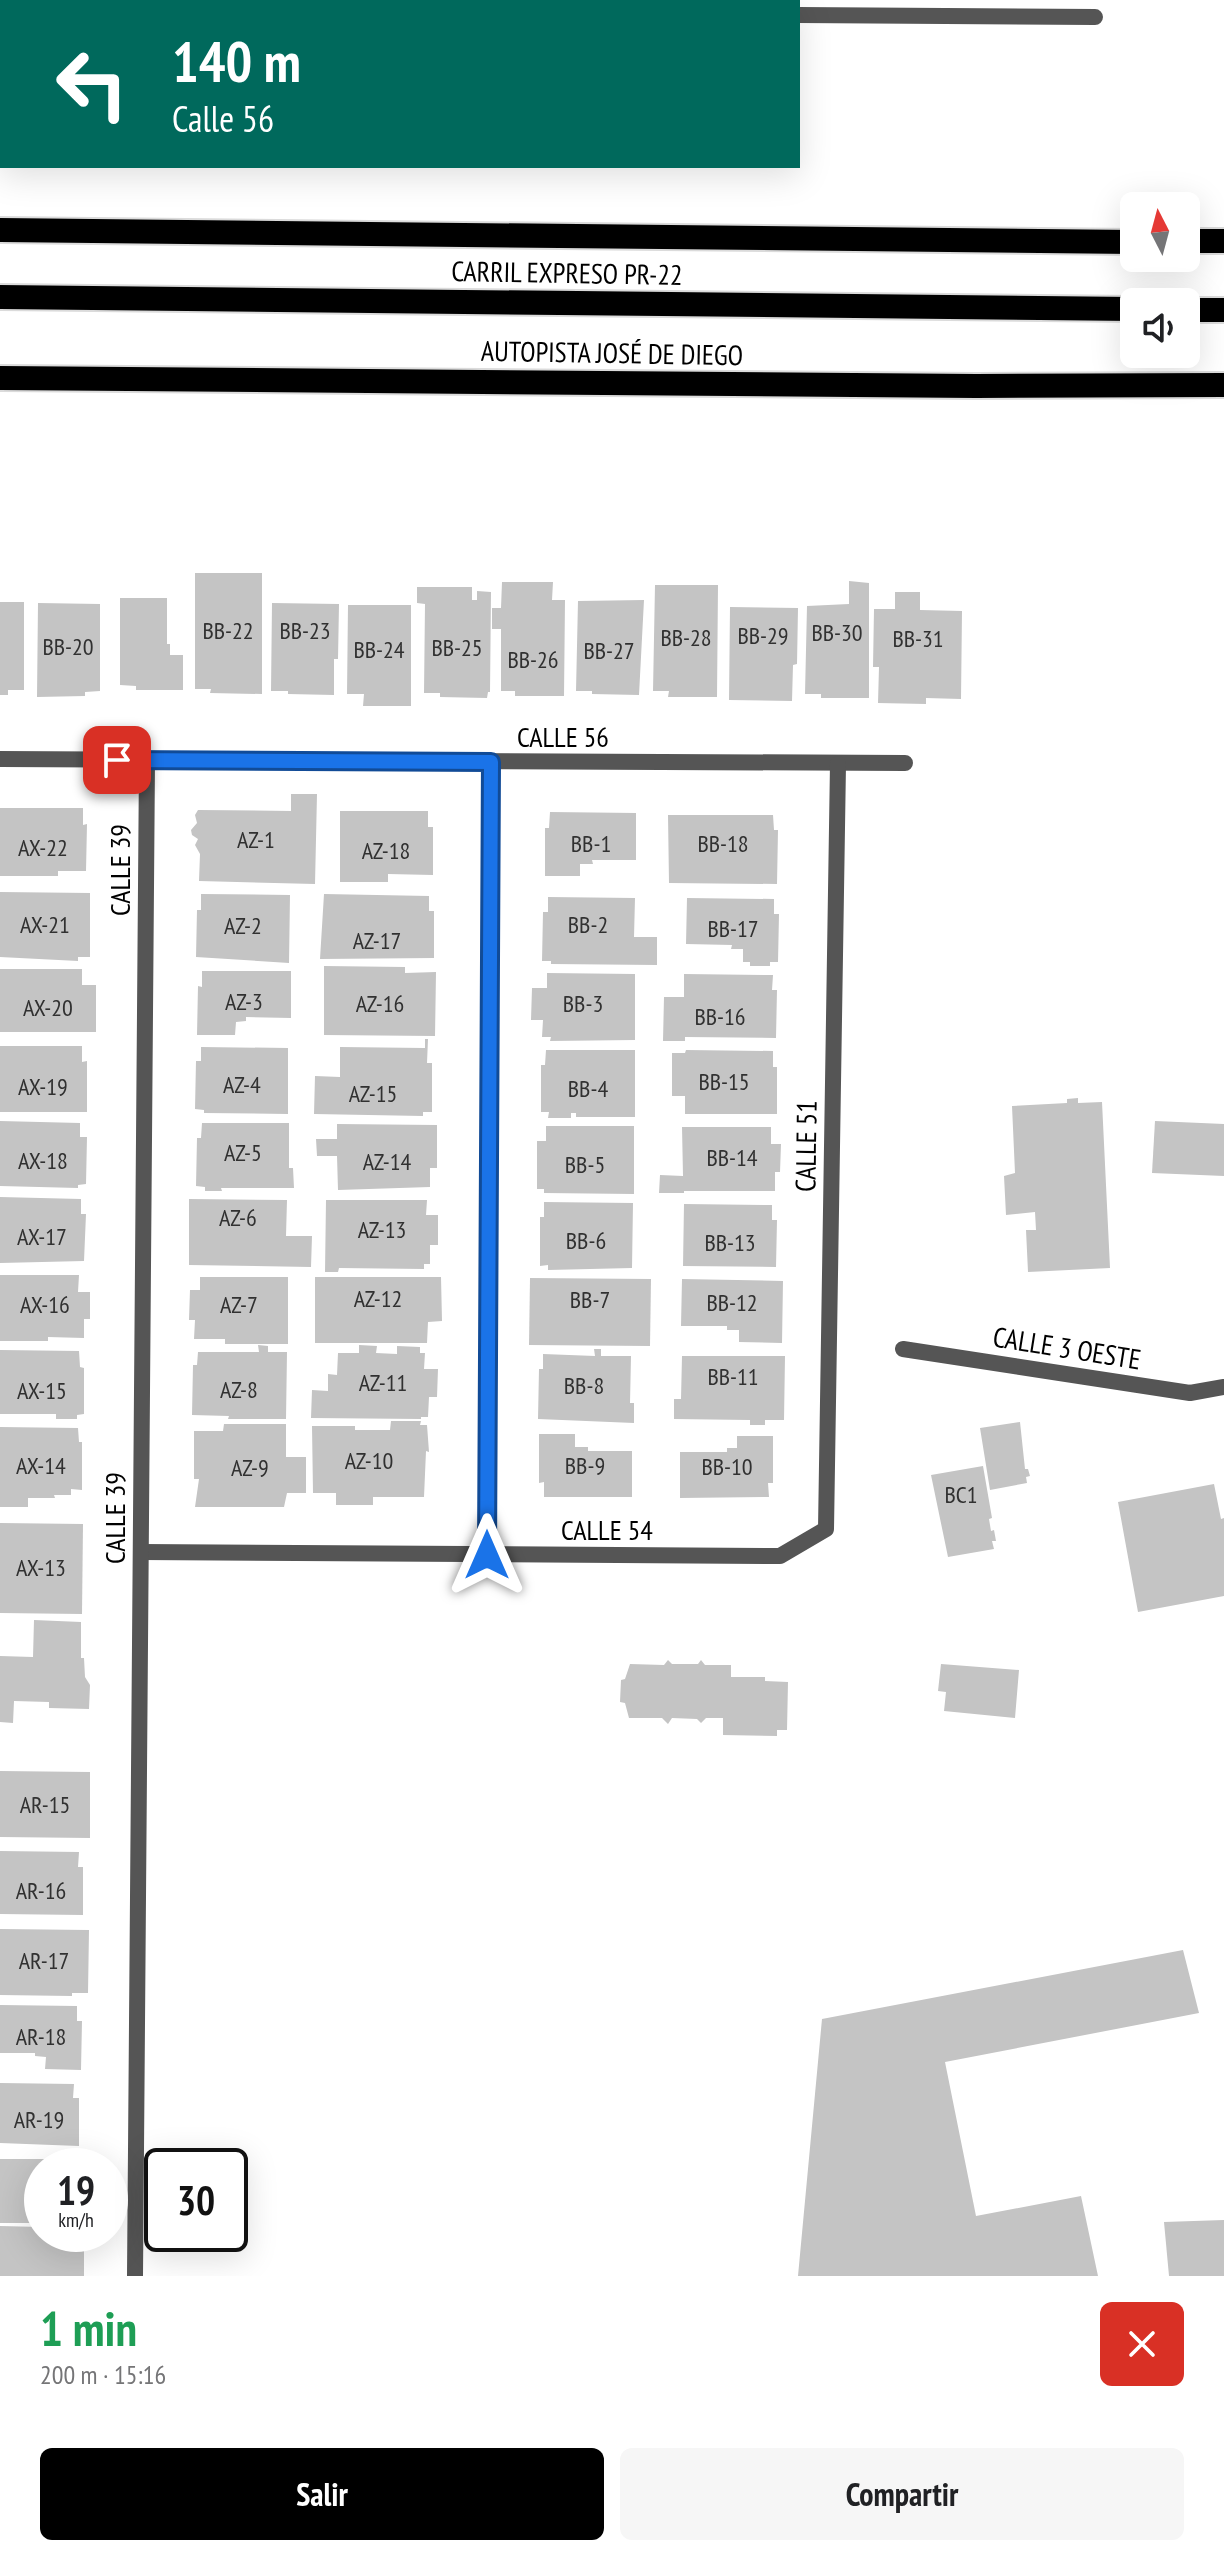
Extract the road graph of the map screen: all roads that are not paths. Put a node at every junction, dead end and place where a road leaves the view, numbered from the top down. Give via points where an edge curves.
1 (800, 15) edge
2 (1095, 17) dead end
3 (0, 230) edge
4 (1200, 241) edge
5 (1224, 241) edge
6 (1120, 242) edge
7 (0, 297) edge
8 (1120, 309) edge
9 (1200, 310) edge
10 (1224, 310) edge
11 (0, 378) edge
12 (1224, 385) edge
13 (0, 759) edge
14 (147, 760) junction
15 (491, 762) junction
16 (905, 763) dead end
17 (838, 764) junction
18 (903, 1349) dead end
19 (1224, 1387) edge
20 (826, 1529) joint
21 (141, 1552) junction
22 (487, 1555) junction
23 (135, 2276) edge

1 - 2 street
3 - 6 highway
4 - 5 highway
7 - 8 highway, CARRIL EXPRESO PR-22
9 - 10 highway
11 - 12 highway, AUTOPISTA JOSÉ DE DIEGO
13 - 14 street, CALLE 56
14 - 15 street, CALLE 56
14 - 21 street, CALLE 39
15 - 17 street, CALLE 56
15 - 22 street
16 - 17 street, CALLE 56
17 - 20 street, CALLE 51
18 - 19 street, CALLE 3 OESTE via 1190,1393
20 - 22 street, CALLE 54 via 780,1556
21 - 22 street, CALLE 54
21 - 23 street, CALLE 39

